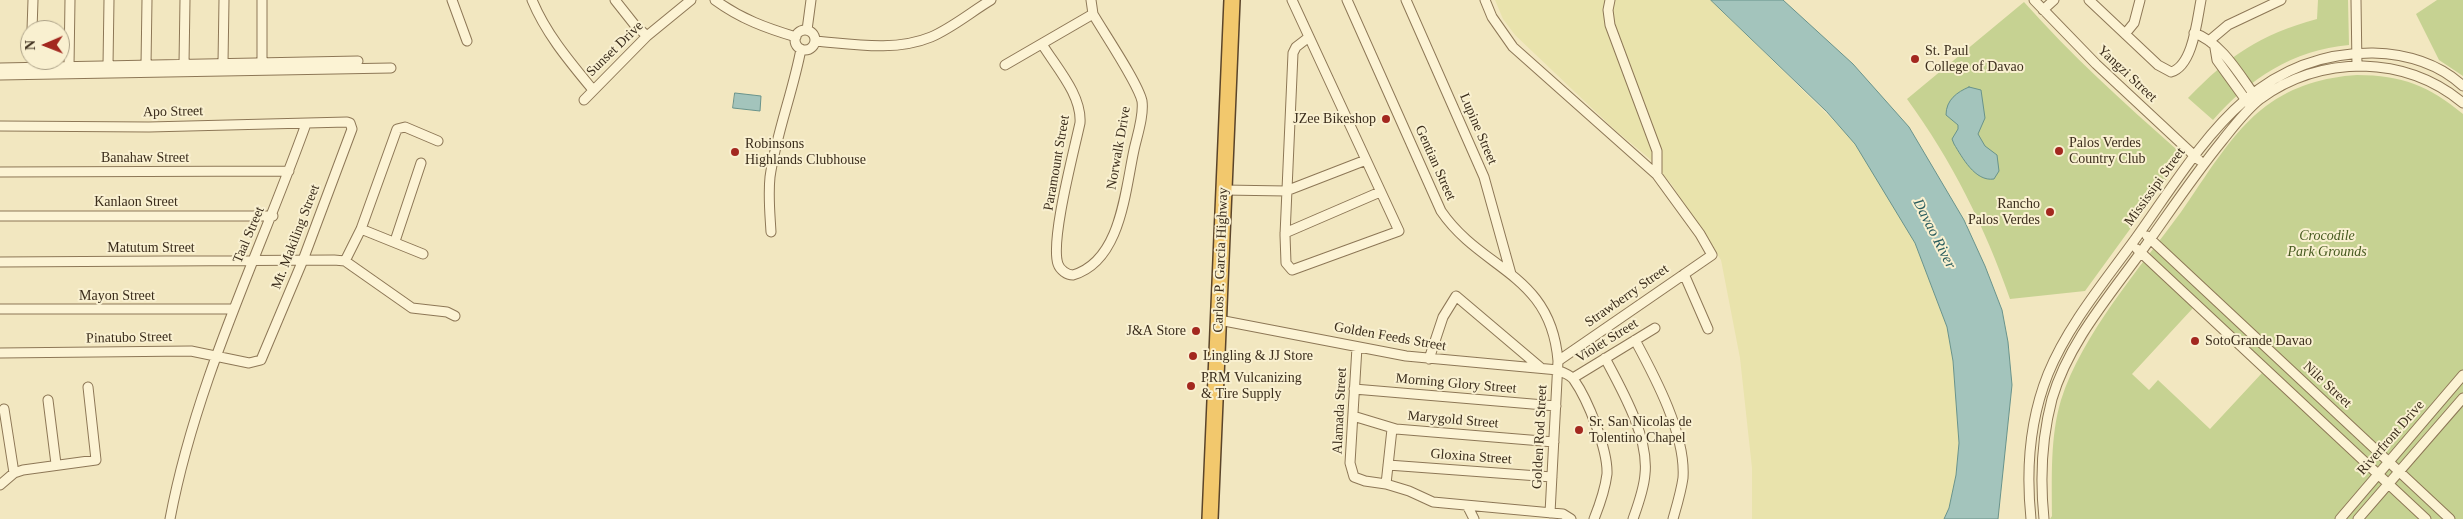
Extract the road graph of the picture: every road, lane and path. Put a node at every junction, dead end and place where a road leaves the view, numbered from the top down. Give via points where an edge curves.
1 (33, 0) edge
2 (70, 0) edge
3 (109, 0) edge
4 (147, 0) edge
5 (185, 0) edge
6 (224, 0) edge
7 (262, 0) edge
8 (452, 0) edge
9 (532, 0) edge
10 (615, 0) edge
11 (691, 0) edge
12 (715, 0) edge
13 (811, 0) edge
14 (990, 0) edge
15 (1091, 0) edge
16 (1232, 0) edge
17 (1292, 0) edge
18 (1347, 0) edge
19 (1485, 0) edge
20 (1610, 0) edge
21 (2034, 0) edge
22 (2054, 0) edge
23 (2089, 0) edge
24 (2140, 0) edge
25 (2201, 0) edge
26 (2281, 0) edge
27 (2356, 0) edge
28 (1407, 1) edge
29 (2043, 10) junction
30 (1093, 14) junction
31 (32, 20) edge
32 (70, 20) edge
33 (806, 30) junction
34 (2194, 33) junction
35 (2125, 34) junction
36 (647, 36) junction
37 (796, 37) junction
38 (1309, 37) junction
39 (467, 41) dead end
40 (815, 41) junction
41 (1042, 44) junction
42 (2212, 45) junction
43 (801, 49) junction
44 (2357, 53) junction
45 (358, 61) dead end
46 (262, 62) junction
47 (223, 63) junction
48 (184, 64) junction
49 (20, 65) edge
50 (108, 65) junction
51 (146, 65) junction
52 (1005, 65) dead end
53 (70, 66) edge
54 (2357, 66) junction
55 (0, 68) edge
56 (391, 68) dead end
57 (0, 76) edge
58 (2463, 86) edge
59 (593, 90) junction
60 (2249, 95) junction
61 (584, 100) dead end
62 (2463, 103) edge
63 (2255, 104) junction
64 (347, 122) joint
65 (306, 124) junction
66 (0, 126) edge
67 (438, 141) dead end
68 (2194, 156) junction
69 (1366, 160) junction
70 (421, 163) dead end
71 (2204, 165) junction
72 (289, 171) junction
73 (0, 172) edge
74 (1657, 175) junction
75 (1224, 190) junction
76 (1286, 191) junction
77 (1380, 192) junction
78 (0, 216) edge
79 (273, 216) junction
80 (361, 228) junction
81 (2141, 230) junction
82 (771, 232) dead end
83 (1285, 233) junction
84 (2151, 239) junction
85 (395, 241) junction
86 (2131, 244) junction
87 (2141, 252) junction
88 (423, 254) dead end
89 (303, 260) junction
90 (253, 261) junction
91 (344, 261) junction
92 (0, 262) edge
93 (1058, 266) joint
94 (1511, 274) junction
95 (1684, 274) junction
96 (0, 310) edge
97 (234, 310) junction
98 (455, 316) dead end
99 (1219, 320) junction
100 (2073, 327) junction
101 (1655, 328) dead end
102 (1708, 329) dead end
103 (2083, 334) junction
104 (1635, 340) junction
105 (1357, 347) junction
106 (0, 353) edge
107 (217, 356) junction
108 (1606, 358) junction
109 (1429, 359) junction
110 (257, 362) joint
111 (1558, 366) junction
112 (1541, 368) junction
113 (2463, 375) edge
114 (1573, 378) junction
115 (88, 387) dead end
116 (1354, 389) junction
117 (2463, 398) edge
118 (48, 400) dead end
119 (1556, 406) junction
120 (4, 409) dead end
121 (1353, 416) junction
122 (1392, 429) junction
123 (1554, 442) junction
124 (2389, 462) junction
125 (56, 464) junction
126 (1388, 465) junction
127 (2399, 471) junction
128 (14, 472) junction
129 (2378, 474) junction
130 (1552, 477) junction
131 (1, 481) edge
132 (1386, 484) junction
133 (2388, 484) junction
134 (1468, 506) junction
135 (1550, 514) junction
136 (1534, 516) edge
137 (170, 519) edge
138 (1210, 519) edge
139 (1474, 519) edge
140 (1571, 519) edge
141 (1594, 519) edge
142 (1633, 519) edge
143 (1673, 519) edge
144 (2031, 519) edge
145 (2044, 519) edge
146 (2340, 519) edge
147 (2358, 519) edge
148 (2426, 519) edge
149 (2450, 519) edge

1 - 31 street
2 - 32 street
3 - 50 street
4 - 51 street
5 - 48 street
6 - 47 street
7 - 46 street
8 - 39 street
9 - 59 street via 554,40
10 - 36 street
11 - 36 street, Sunset Drive
12 - 37 street via 755,24
13 - 33 street
14 - 40 street via 930,37 910,42 880,46
15 - 30 street, Norwalk Drive
16 - 75 highway, Carlos P. Garcia Highway
17 - 38 street
18 - 94 street, Gentian Street via 1441,211 1460,233
19 - 74 street via 1492,17 1513,47
20 - 74 street via 1610,25 1657,151
21 - 29 street, Yangzi Street
22 - 29 street
23 - 35 street
24 - 35 street via 2134,23
25 - 34 street
26 - 42 street via 2228,25
27 - 44 street
28 - 94 street, Lupine Street via 1484,177
29 - 68 street, Yangzi Street
30 - 41 street
30 - 93 street, Norwalk Drive via 1138,90 1142,109 1122,211 1110,242 1097,260 1078,274 1068,275
33 - 37 street
33 - 40 street via 814,35
34 - 35 street via 2184,62 2171,76
34 - 42 street
36 - 59 street, Sunset Drive
37 - 43 street via 796,44
38 - 69 street
38 - 76 street via 1293,53
40 - 43 street via 811,48
41 - 52 street
41 - 93 street, Paramount Street via 1073,94 1080,116 1060,223 1056,254
42 - 60 street via 2217,60
43 - 82 street via 772,165 769,186
44 - 54 street
44 - 58 street, Mississipi Street via 2410,57 2434,66
44 - 60 street, Mississipi Street via 2319,58 2268,81
45 - 46 street
46 - 47 street
47 - 48 street
48 - 51 street
49 - 55 street
50 - 51 street
50 - 53 street
54 - 62 street, Mississipi Street via 2408,72 2434,82
54 - 63 street, Mississipi Street via 2306,75 2272,91
56 - 57 street
59 - 61 street, Sunset Drive
60 - 63 street
60 - 68 street, Mississipi Street
63 - 71 street, Mississipi Street
64 - 65 street, Apo Street
64 - 89 street, Mt. Makiling Street via 352,126 351,134
65 - 66 street, Apo Street
65 - 72 street, Taal Street
67 - 80 street via 405,127 397,129
68 - 71 street, Yangzi Street
68 - 81 street, Mississipi Street
69 - 76 street
69 - 77 street
70 - 85 street
71 - 84 street, Mississipi Street
72 - 73 street, Banahaw Street
72 - 79 street, Taal Street
74 - 95 street, Strawberry Street via 1712,255
75 - 76 street
75 - 99 highway, Carlos P. Garcia Highway
76 - 83 street
77 - 83 street
77 - 83 street via 1399,230 1292,270 1286,263
78 - 79 street, Kanlaon Street
79 - 90 street, Taal Street
80 - 85 street
80 - 91 street
81 - 84 street, Nile Street
81 - 86 street, Mississipi Street
84 - 87 street, Mississipi Street
84 - 124 street, Nile Street
85 - 88 street
86 - 87 street
86 - 100 street, Mississipi Street
87 - 103 street, Mississipi Street
87 - 129 street
89 - 90 street, Matutum Street
89 - 91 street, Matutum Street
89 - 110 street, Mt. Makiling Street via 263,357
90 - 92 street, Matutum Street
90 - 97 street, Taal Street
91 - 98 street via 412,308
94 - 111 street, Gentian Street via 1542,305 1555,340
95 - 102 street
95 - 111 street, Strawberry Street
96 - 97 street, Mayon Street
97 - 107 street, Taal Street
99 - 105 street, Golden Feeds Street
99 - 138 highway, Carlos P. Garcia Highway
100 - 103 street
100 - 144 street, Mississipi Street via 2048,374 2034,420
101 - 104 street, Violet Street
103 - 145 street, Mississipi Street via 2060,378 2047,423
104 - 108 street, Violet Street
104 - 143 street via 1663,396 1680,448 1683,476
105 - 109 street, Golden Feeds Street
105 - 116 street, Alamada Street
106 - 107 street, Pinatubo Street via 191,351
107 - 110 street, Pinatubo Street
107 - 137 street, Taal Street via 182,460
108 - 114 street, Violet Street
108 - 142 street via 1630,409 1645,463
109 - 112 street, Golden Feeds Street
109 - 112 street via 1443,317 1456,296
111 - 112 street, Golden Feeds Street
111 - 114 street
111 - 119 street, Golden Rod Street
113 - 124 street, Riverfront Drive
114 - 141 street via 1596,426 1606,460 1605,486
115 - 125 street via 96,460
116 - 119 street, Morning Glory Street
116 - 121 street, Alamada Street
117 - 127 street, Riverfront Drive
118 - 125 street
119 - 123 street, Golden Rod Street
120 - 128 street
121 - 122 street, Marygold Street
121 - 132 street, Alamada Street via 1350,462 1354,477
122 - 123 street, Marygold Street
122 - 126 street
123 - 130 street, Golden Rod Street
124 - 127 street, Nile Street
124 - 129 street, Riverfront Drive
125 - 128 street
126 - 130 street, Gloxina Street
126 - 132 street
127 - 133 street, Riverfront Drive
127 - 149 street, Nile Street
128 - 131 street
129 - 133 street
129 - 146 street, Riverfront Drive
130 - 135 street, Golden Rod Street
132 - 134 street via 1414,492 1433,502
133 - 147 street, Riverfront Drive
133 - 148 street
134 - 136 street
134 - 139 street
135 - 136 street
135 - 140 street via 1563,514

